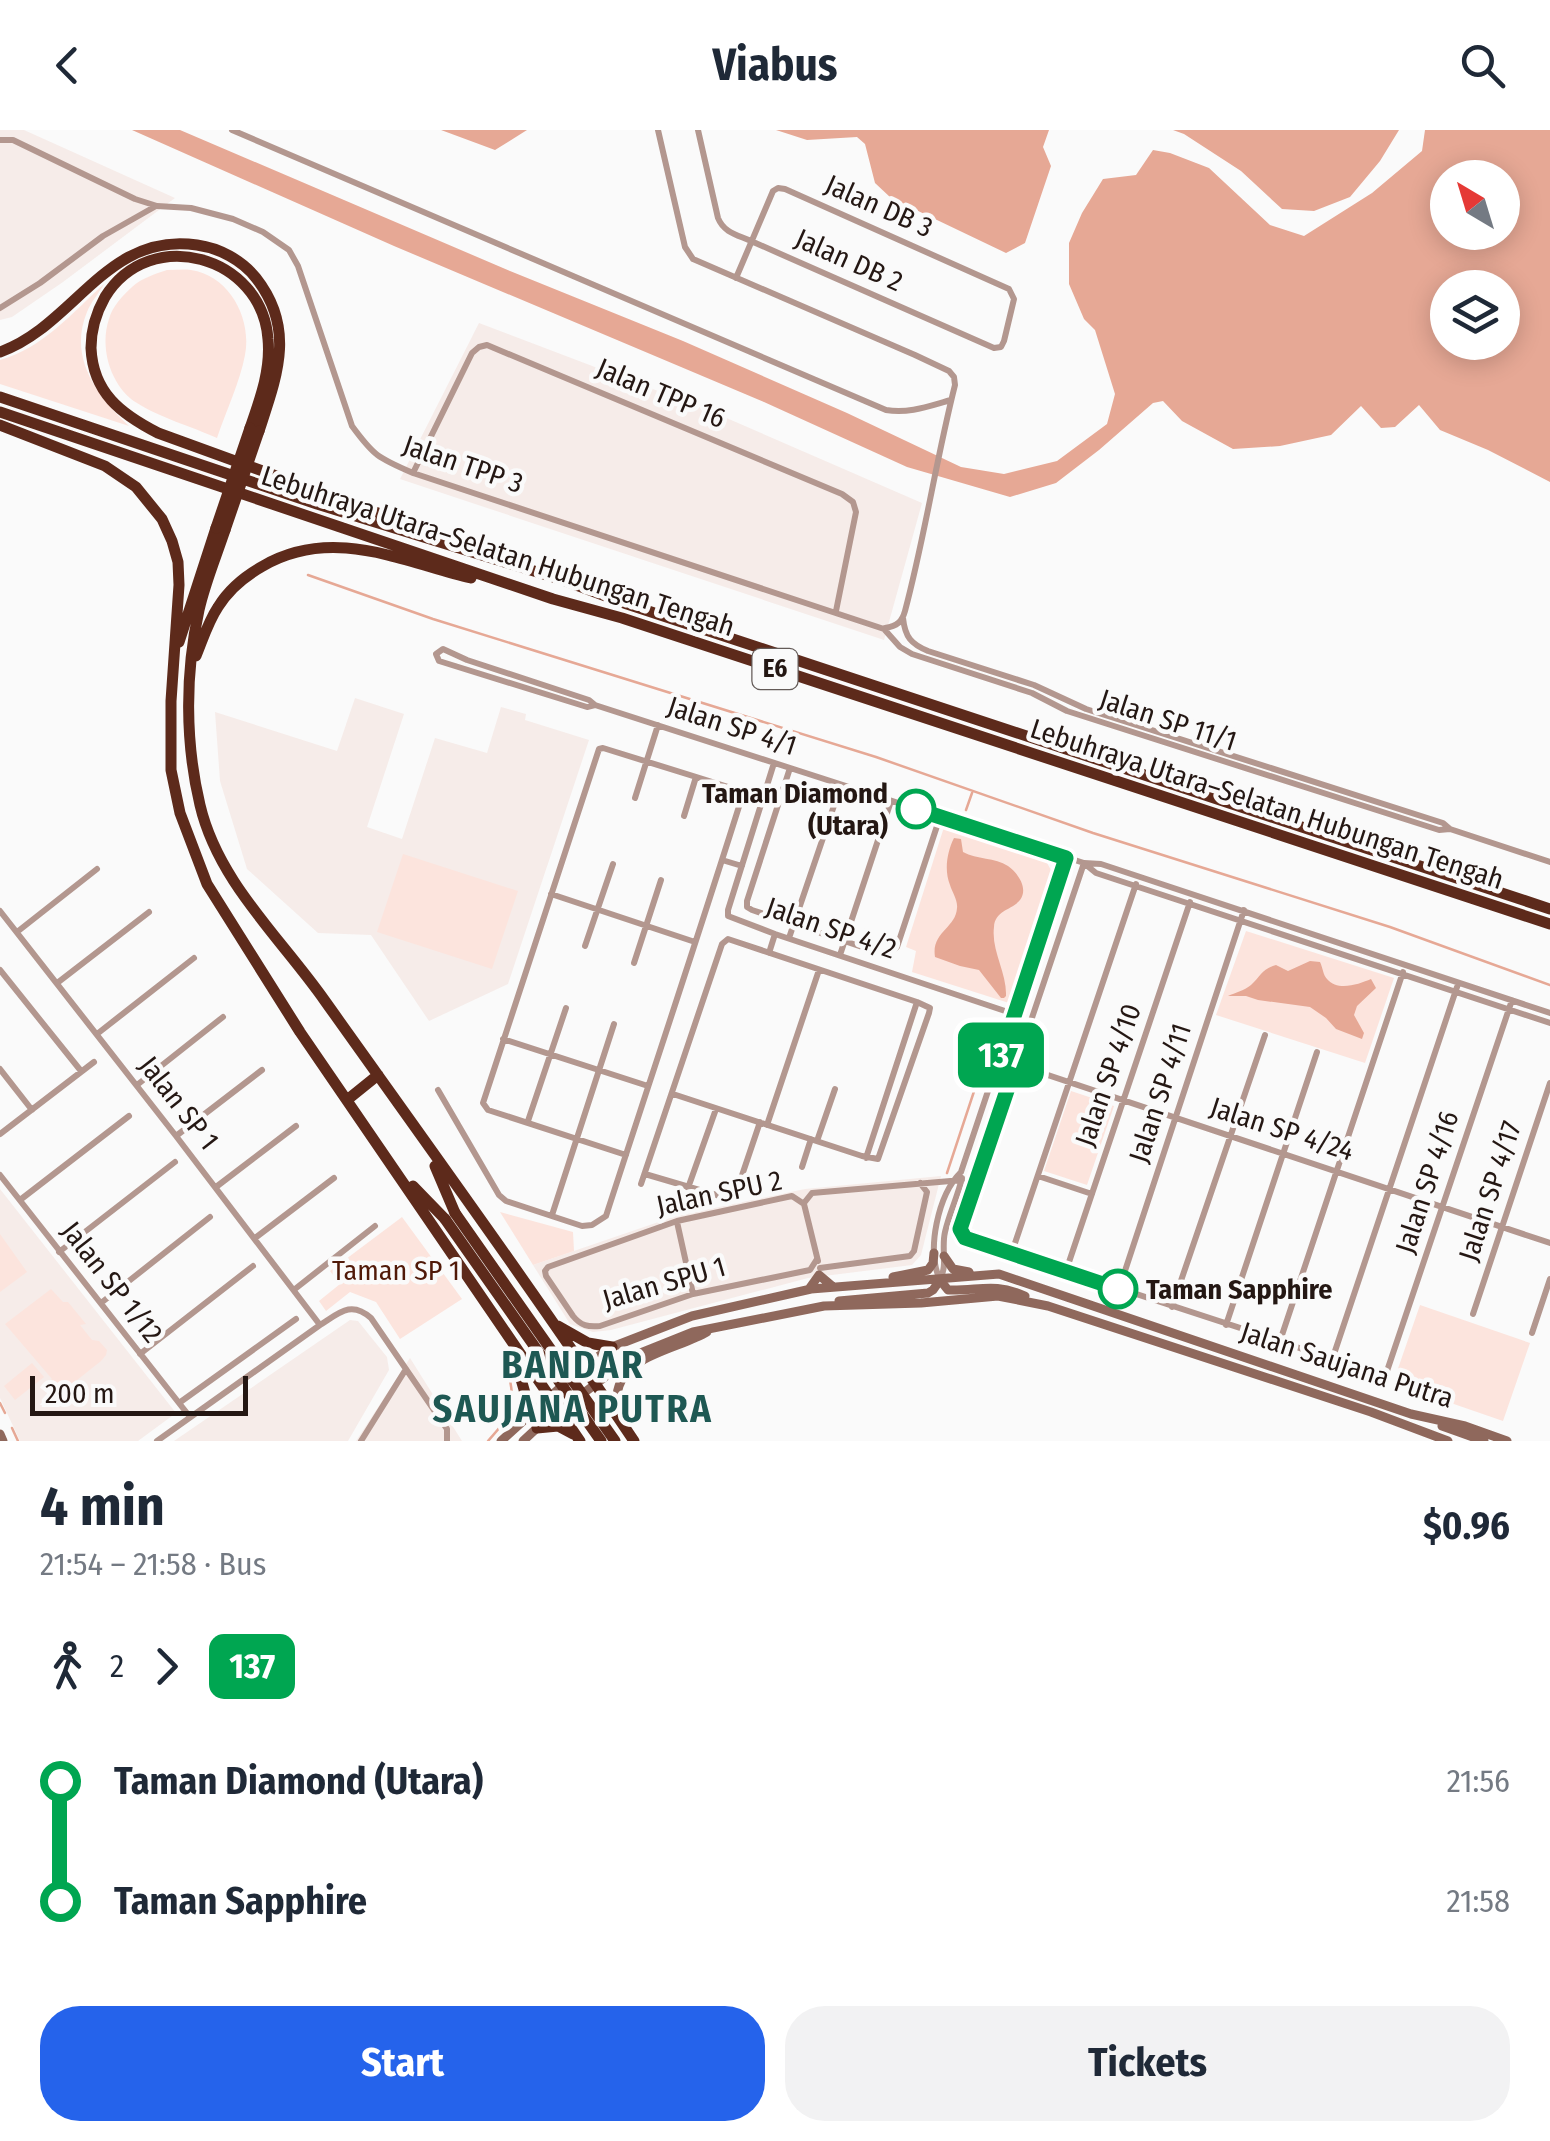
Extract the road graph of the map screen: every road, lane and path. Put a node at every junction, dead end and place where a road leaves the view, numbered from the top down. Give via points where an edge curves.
1 (232, 130) edge
2 (658, 130) edge
3 (698, 130) edge
4 (0, 140) edge
5 (158, 206) junction
6 (752, 241) junction
7 (736, 278) junction
8 (1013, 294) joint
9 (0, 308) edge
10 (0, 352) edge
11 (0, 398) edge
12 (951, 400) junction
13 (0, 412) edge
14 (0, 424) edge
15 (255, 430) junction
16 (413, 473) junction
17 (220, 529) junction
18 (563, 580) junction
19 (553, 598) junction
20 (836, 611) junction
21 (903, 618) junction
22 (884, 628) junction
23 (174, 660) junction
24 (190, 671) junction
25 (595, 705) junction
26 (658, 726) junction
27 (646, 761) junction
28 (774, 763) junction
29 (790, 768) junction
30 (696, 776) junction
31 (841, 785) junction
32 (635, 798) dead end
33 (891, 801) junction
34 (684, 816) dead end
35 (940, 817) junction
36 (1450, 829) junction
37 (1048, 852) junction
38 (1066, 858) junction
39 (722, 860) junction
40 (1550, 862) edge
41 (612, 864) dead end
42 (1084, 864) junction
43 (742, 866) junction
44 (97, 869) dead end
45 (1060, 875) junction
46 (1139, 876) junction
47 (661, 880) dead end
48 (1135, 885) junction
49 (551, 894) junction
50 (1193, 894) junction
51 (1190, 903) junction
52 (1550, 909) edge
53 (597, 910) junction
54 (1244, 910) junction
55 (0, 911) edge
56 (148, 912) dead end
57 (1241, 920) junction
58 (1550, 924) edge
59 (794, 925) junction
60 (646, 926) junction
61 (17, 932) junction
62 (775, 934) junction
63 (788, 938) junction
64 (695, 942) junction
65 (844, 942) junction
66 (585, 946) dead end
67 (768, 953) junction
68 (840, 955) junction
69 (194, 958) dead end
70 (634, 963) dead end
71 (1404, 968) junction
72 (0, 970) edge
73 (818, 970) junction
74 (58, 983) junction
75 (1457, 986) junction
76 (917, 1002) junction
77 (1511, 1005) junction
78 (566, 1008) dead end
79 (1550, 1013) edge
80 (1014, 1014) junction
81 (223, 1017) dead end
82 (1550, 1023) edge
83 (614, 1024) dead end
84 (97, 1034) junction
85 (1265, 1035) dead end
86 (503, 1039) junction
87 (1318, 1052) dead end
88 (551, 1054) junction
89 (1000, 1059) junction
90 (94, 1062) dead end
91 (1016, 1064) junction
92 (0, 1070) edge
93 (262, 1070) dead end
94 (600, 1070) junction
95 (81, 1071) junction
96 (378, 1075) junction
97 (1070, 1082) junction
98 (1550, 1082) edge
99 (137, 1086) junction
100 (648, 1086) junction
101 (836, 1089) dead end
102 (438, 1090) dead end
103 (673, 1094) junction
104 (347, 1100) junction
105 (1122, 1100) junction
106 (716, 1108) junction
107 (32, 1110) junction
108 (128, 1116) dead end
109 (1176, 1118) junction
110 (528, 1121) junction
111 (763, 1124) junction
112 (296, 1126) dead end
113 (0, 1134) edge
114 (176, 1136) junction
115 (1230, 1136) junction
116 (577, 1138) junction
117 (814, 1140) junction
118 (426, 1144) junction
119 (1283, 1154) junction
120 (626, 1155) junction
121 (866, 1158) junction
122 (175, 1162) dead end
123 (392, 1166) junction
124 (802, 1168) dead end
125 (1337, 1172) junction
126 (0, 1174) edge
127 (645, 1174) junction
128 (961, 1176) junction
129 (1038, 1176) junction
130 (334, 1178) dead end
131 (952, 1181) junction
132 (641, 1184) dead end
133 (920, 1184) junction
134 (216, 1187) junction
135 (688, 1188) junction
136 (1390, 1189) junction
137 (1092, 1194) junction
138 (20, 1200) junction
139 (804, 1204) junction
140 (1442, 1206) junction
141 (552, 1215) junction
142 (450, 1216) junction
143 (210, 1218) dead end
144 (677, 1222) junction
145 (375, 1226) dead end
146 (1502, 1226) junction
147 (256, 1238) junction
148 (1550, 1243) edge
149 (60, 1252) junction
150 (1012, 1252) junction
151 (939, 1254) junction
152 (253, 1266) dead end
153 (545, 1271) joint
154 (1066, 1271) junction
155 (817, 1272) junction
156 (994, 1274) junction
157 (1550, 1278) edge
158 (940, 1280) junction
159 (837, 1287) junction
160 (295, 1288) junction
161 (1118, 1289) junction
162 (806, 1290) junction
163 (693, 1294) junction
164 (100, 1303) junction
165 (824, 1306) junction
166 (1048, 1306) junction
167 (1172, 1307) junction
168 (1473, 1314) dead end
169 (296, 1318) dead end
170 (550, 1321) junction
171 (320, 1324) junction
172 (1226, 1324) junction
173 (713, 1327) junction
174 (1532, 1333) dead end
175 (507, 1335) junction
176 (1280, 1341) junction
177 (612, 1347) junction
178 (140, 1354) junction
179 (1332, 1360) junction
180 (582, 1368) junction
181 (406, 1369) junction
182 (594, 1385) junction
183 (549, 1396) junction
184 (179, 1403) junction
185 (559, 1411) junction
186 (1412, 1414) junction
187 (190, 1417) junction
188 (524, 1419) junction
189 (621, 1422) junction
190 (537, 1428) junction
191 (0, 1434) edge
192 (448, 1437) edge
193 (578, 1439) edge
194 (3, 1441) edge
195 (157, 1441) edge
196 (361, 1441) edge
197 (501, 1441) edge
198 (524, 1441) edge
199 (601, 1441) edge
200 (615, 1441) edge
201 (634, 1441) edge
202 (1450, 1441) edge
203 (1484, 1441) edge
204 (1507, 1441) edge

1 - 12 street via 886,410 916,411
2 - 7 street via 688,254
3 - 6 street, Jalan DB 2 via 721,226
4 - 5 street, Jalan TPP 3 via 13,140
5 - 9 street
5 - 16 street, Jalan TPP 3 via 233,219 289,250 352,426 380,459
6 - 7 street
6 - 8 street, Jalan DB 3 via 773,191 785,188
6 - 8 street, Jalan DB 2 via 994,348 1004,340
7 - 12 street via 949,371
10 - 15 highway via 43,327 134,253 169,243 206,246 252,273 278,319 280,361
11 - 18 highway, Lebuhraya Utara–Selatan Hubungan Tengah / E6
12 - 21 street
13 - 19 highway, Lebuhraya Utara–Selatan Hubungan Tengah / E6
14 - 23 highway via 106,466 148,499 178,562
15 - 17 highway, bridge
15 - 18 highway via 269,355 266,322 252,295 232,274 203,260 156,258 130,270 100,307 91,344 97,378 124,414
16 - 20 street, Jalan TPP 3
16 - 20 street, Jalan TPP 16 via 472,353 487,345 853,502
17 - 23 highway
17 - 24 highway
18 - 52 highway, Lebuhraya Utara–Selatan Hubungan Tengah / E6
19 - 24 highway via 349,547 309,547 271,561 228,594
19 - 58 highway, Lebuhraya Utara–Selatan Hubungan Tengah / E6
20 - 22 street, Jalan TPP 3
21 - 22 street
21 - 36 street, Jalan SP 11/1 via 909,639 928,651
22 - 36 street, Jalan SP 11/1 via 912,654 1067,711
23 - 104 highway via 171,770 194,849 208,884
24 - 96 highway via 191,754 201,808 227,873
25 - 25 street, Jalan SP 4/1 via 439,662 436,654 443,649
25 - 26 street, Jalan SP 4/1
26 - 27 street
26 - 28 street, Jalan SP 4/1
27 - 30 street
27 - 32 street
27 - 49 street via 599,749
28 - 29 street, Jalan SP 4/1
28 - 43 street, Jalan SP 4/2
29 - 31 street, Jalan SP 4/1
29 - 59 street via 747,901 752,910
30 - 34 street
30 - 39 street via 741,793
31 - 33 street, Jalan SP 4/1
31 - 59 street
33 - 35 street, Jalan SP 4/1
33 - 65 street
35 - 37 street, Jalan SP 4/1
35 - 65 street via 896,947 886,954
36 - 40 street, Jalan SP 11/1
37 - 38 street, Jalan SP 4/1
37 - 45 street
38 - 42 street, Jalan SP 4/1
38 - 45 street
39 - 43 street
39 - 64 street
41 - 53 street
42 - 46 street, Jalan SP 4/1
42 - 48 street, Jalan SP 4/1
42 - 91 street
43 - 62 street, Jalan SP 4/2 via 728,916
44 - 61 street
45 - 80 street
46 - 48 street
46 - 50 street, Jalan SP 4/1
47 - 60 street
48 - 51 street, Jalan SP 4/1
48 - 97 street
49 - 53 street
49 - 86 street
50 - 51 street, Jalan SP 4/10
50 - 54 street, Jalan SP 4/1
51 - 57 street, Jalan SP 4/1
51 - 105 street, Jalan SP 4/10
53 - 60 street
53 - 66 street
54 - 57 street, Jalan SP 4/11
54 - 71 street, Jalan SP 4/1
55 - 61 street, Jalan SP 1
56 - 74 street
57 - 71 street, Jalan SP 4/1
57 - 109 street, Jalan SP 4/11
59 - 63 street
59 - 65 street
60 - 64 street
60 - 70 street
61 - 74 street, Jalan SP 1
62 - 63 street, Jalan SP 4/2
62 - 67 street
63 - 68 street, Jalan SP 4/2
64 - 100 street
65 - 68 street
67 - 73 street
67 - 103 street via 724,940
68 - 80 street, Jalan SP 4/2
69 - 84 street
71 - 75 street, Jalan SP 4/1
71 - 125 street
72 - 95 street
73 - 76 street
73 - 111 street
74 - 84 street, Jalan SP 1
75 - 77 street, Jalan SP 4/1
75 - 136 street
76 - 121 street
76 - 121 street via 929,1013 881,1156
77 - 79 street, Jalan SP 4/1
77 - 82 street, Jalan SP 4/1
77 - 140 street, Jalan SP 4/16
78 - 88 street
80 - 89 street
81 - 99 street
83 - 94 street
84 - 99 street, Jalan SP 1
85 - 115 street
86 - 88 street
86 - 110 street via 483,1103
87 - 119 street
88 - 94 street
88 - 110 street
89 - 91 street, Jalan SP 4/24
89 - 128 street
90 - 95 street
91 - 97 street, Jalan SP 4/24
91 - 150 street via 960,1229 965,1238
92 - 107 street
93 - 114 street
94 - 100 street
94 - 116 street
95 - 107 street
96 - 104 highway
96 - 118 highway
97 - 105 street, Jalan SP 4/24
97 - 129 street
98 - 146 street, Jalan SP 4/17
99 - 114 street, Jalan SP 1
100 - 120 street
101 - 117 street
102 - 141 street via 502,1198
103 - 106 street
103 - 127 street
104 - 123 highway
105 - 109 street, Jalan SP 4/24
105 - 137 street, Jalan SP 4/10
106 - 111 street
106 - 135 street
107 - 113 street
108 - 138 street
109 - 115 street, Jalan SP 4/24
109 - 161 street, Jalan SP 4/11
110 - 116 street
111 - 117 street
111 - 135 street, Jalan SPU 2 via 734,1198
112 - 134 street
114 - 134 street, Jalan SP 1
115 - 119 street, Jalan SP 4/24
115 - 167 street
116 - 120 street
116 - 141 street
117 - 121 street
117 - 124 street
118 - 142 highway
118 - 170 highway
119 - 125 street, Jalan SP 4/24
119 - 172 street
120 - 141 street via 606,1216 582,1226
122 - 149 street
123 - 142 highway
123 - 175 highway
125 - 136 street, Jalan SP 4/24
125 - 176 street
126 - 138 street, Jalan SP 1/12
127 - 132 street
127 - 135 street, Jalan SPU 2
128 - 131 street
128 - 151 street
129 - 137 street
129 - 150 street
130 - 147 street
131 - 133 street, Jalan SPU 2
131 - 151 street via 935,1229
133 - 139 street, Jalan SPU 2 via 812,1193
133 - 155 street, Jalan SPU 1 via 927,1192 910,1256
134 - 147 street, Jalan SP 1
136 - 140 street, Jalan SP 4/24
136 - 179 street
137 - 154 street, Jalan SP 4/10
138 - 149 street, Jalan SP 1/12
139 - 144 street, Jalan SPU 2 via 792,1196
139 - 155 street
140 - 146 street, Jalan SP 4/24
140 - 179 street, Jalan SP 4/16 via 1388,1371 1374,1375
142 - 199 highway, bridge
142 - 200 highway, bridge
143 - 164 street
144 - 153 street, Jalan SPU 2
144 - 163 street
145 - 160 street
146 - 148 street, Jalan SP 4/24
146 - 168 street, Jalan SP 4/17
147 - 160 street, Jalan SP 1
149 - 164 street, Jalan SP 1/12
150 - 154 street
151 - 156 main road via 960,1272
151 - 158 street
151 - 159 main road via 928,1270
152 - 178 street
153 - 163 street, Jalan SPU 1 via 573,1316 591,1327
154 - 161 street
155 - 159 main road
155 - 162 main road
155 - 163 street, Jalan SPU 1
156 - 158 main road, Jalan Saujana Putra
156 - 186 main road, Jalan Saujana Putra
157 - 174 street
158 - 159 main road, Jalan Saujana Putra
158 - 165 main road via 928,1293
158 - 166 main road via 948,1290 1002,1288
159 - 162 main road, Jalan Saujana Putra
160 - 171 street, Jalan SP 1
161 - 167 street
162 - 177 main road, Jalan Saujana Putra via 692,1316
164 - 178 street, Jalan SP 1/12
165 - 166 main road, Jalan Saujana Putra via 998,1296
165 - 173 main road, Jalan Saujana Putra
166 - 202 main road, Jalan Saujana Putra
167 - 172 street
169 - 184 street
170 - 177 highway via 588,1343
170 - 180 highway
171 - 181 street via 340,1312 362,1310
171 - 187 street
172 - 176 street
173 - 182 main road, Jalan Saujana Putra via 633,1356
173 - 189 main road via 632,1367 619,1386
175 - 183 highway
175 - 188 highway via 525,1393
176 - 179 street
177 - 180 main road, Jalan Saujana Putra
178 - 184 street, Jalan SP 1/12
180 - 182 highway
180 - 183 main road, Jalan Saujana Putra
181 - 192 street
181 - 196 street
182 - 185 main road, Jalan Saujana Putra
182 - 189 highway
183 - 185 highway
183 - 188 main road, Jalan Saujana Putra
184 - 187 street, Jalan SP 1/12
185 - 190 main road, Jalan Saujana Putra
185 - 193 highway
186 - 203 main road
186 - 204 main road, Jalan Saujana Putra
187 - 195 street
188 - 197 main road, Jalan Saujana Putra
189 - 201 highway
190 - 193 highway via 558,1426
190 - 198 main road, Jalan Saujana Putra
191 - 194 main road

